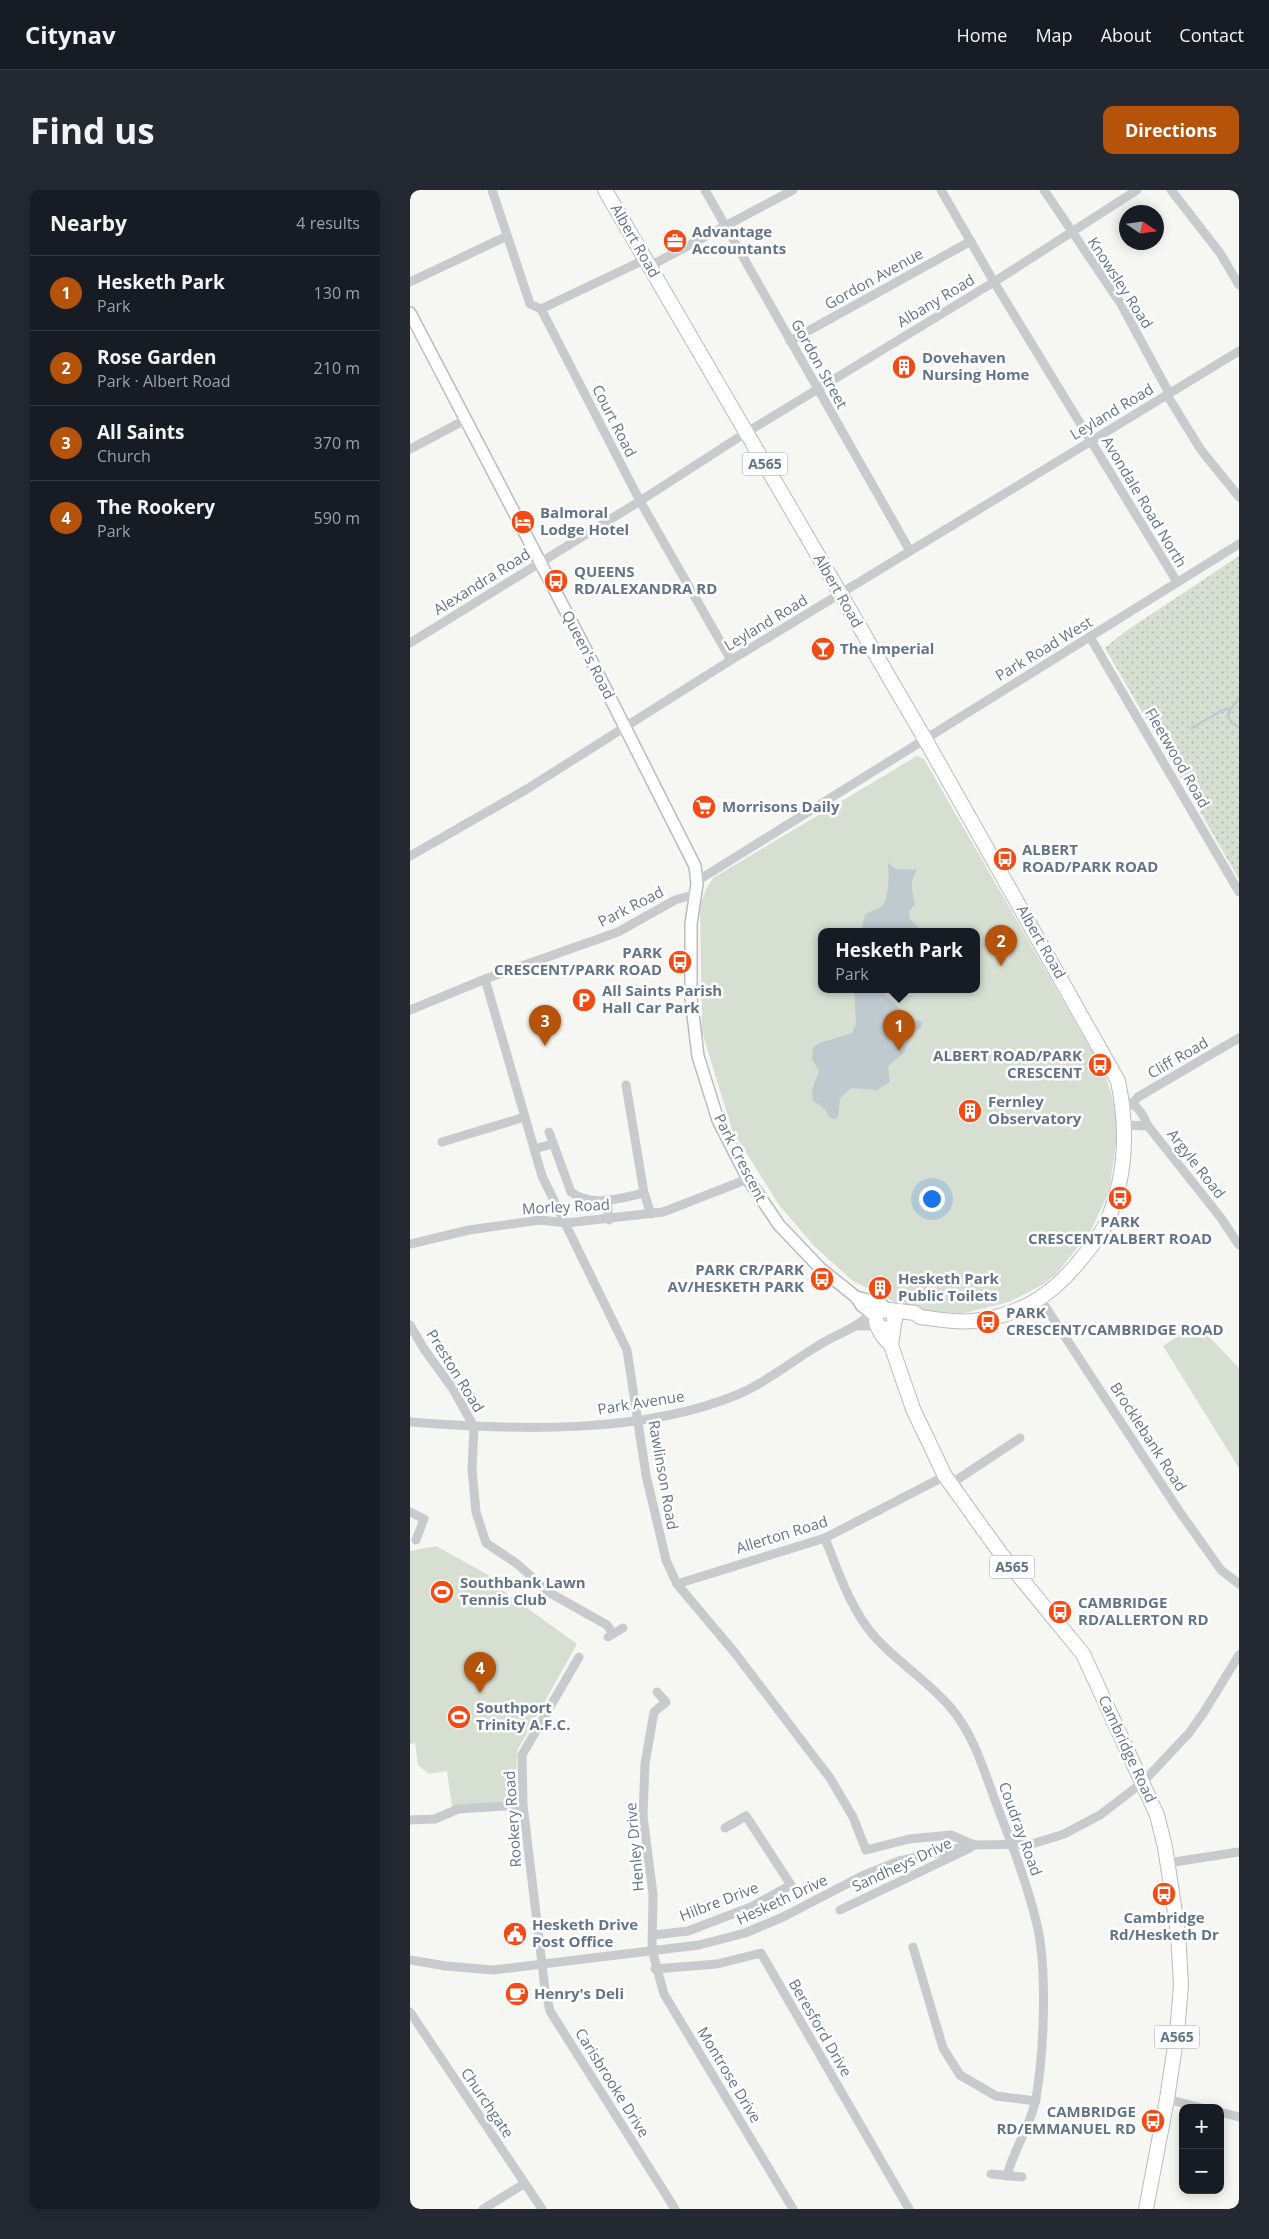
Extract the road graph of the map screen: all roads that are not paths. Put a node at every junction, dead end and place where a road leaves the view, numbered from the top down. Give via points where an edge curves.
1 (492, 190) edge
2 (605, 190) edge
3 (705, 190) edge
4 (793, 190) edge
5 (941, 190) edge
6 (1044, 190) edge
7 (1137, 190) edge
8 (1171, 190) edge
9 (726, 226) junction
10 (1070, 231) junction
11 (508, 236) junction
12 (971, 242) junction
13 (648, 262) junction
14 (410, 282) edge
15 (994, 282) junction
16 (1239, 284) edge
17 (540, 308) junction
18 (410, 313) edge
19 (790, 341) junction
20 (1239, 351) edge
21 (817, 390) junction
22 (1168, 394) junction
23 (465, 420) junction
24 (746, 432) junction
25 (1090, 440) junction
26 (410, 449) edge
27 (1239, 497) edge
28 (640, 501) junction
29 (1239, 544) edge
30 (910, 551) junction
31 (540, 562) junction
32 (1176, 582) junction
33 (839, 594) junction
34 (1090, 637) junction
35 (410, 643) edge
36 (731, 660) junction
37 (624, 726) junction
38 (924, 738) junction
39 (410, 856) edge
40 (697, 880) junction
41 (1239, 892) edge
42 (696, 894) junction
43 (691, 924) joint
44 (485, 979) junction
45 (410, 1010) edge
46 (1239, 1038) edge
47 (626, 1085) dead end
48 (1127, 1102) junction
49 (525, 1117) junction
50 (1125, 1125) junction
51 (1148, 1126) junction
52 (549, 1132) dead end
53 (442, 1142) dead end
54 (553, 1144) junction
55 (534, 1149) junction
56 (748, 1179) junction
57 (644, 1193) junction
58 (607, 1200) junction
59 (651, 1214) junction
60 (609, 1220) junction
61 (566, 1223) junction
62 (410, 1244) edge
63 (1239, 1245) edge
64 (1041, 1300) junction
65 (884, 1319) junction
66 (410, 1325) edge
67 (640, 1419) junction
68 (410, 1422) edge
69 (474, 1427) junction
70 (1020, 1438) dead end
71 (949, 1480) junction
72 (410, 1512) edge
73 (825, 1538) junction
74 (416, 1540) dead end
75 (677, 1584) junction
76 (1239, 1584) edge
77 (622, 1628) dead end
78 (1239, 1655) edge
79 (579, 1657) dead end
80 (658, 1692) dead end
81 (1143, 1782) junction
82 (523, 1805) junction
83 (410, 1820) edge
84 (725, 1828) dead end
85 (974, 1845) junction
86 (1014, 1845) junction
87 (1239, 1852) edge
88 (1168, 1863) junction
89 (840, 1910) dead end
90 (654, 1935) junction
91 (913, 1947) dead end
92 (652, 1950) junction
93 (410, 1960) edge
94 (542, 1964) junction
95 (656, 1969) junction
96 (410, 2012) edge
97 (1167, 2099) junction
98 (1036, 2101) junction
99 (1186, 2104) edge
100 (1224, 2113) edge
101 (1239, 2117) edge
102 (991, 2174) dead end
103 (1007, 2176) junction
104 (1022, 2177) dead end
105 (524, 2184) junction
106 (483, 2209) edge
107 (542, 2209) edge
108 (675, 2209) edge
109 (793, 2209) edge
110 (909, 2209) edge
111 (1146, 2209) edge

1 - 11 street, Court Road
2 - 13 highway, Albert Road / A565
3 - 9 street, Gordon Street
4 - 9 street
5 - 12 street, Avondale Road North
6 - 10 street, Knowsley Road
7 - 10 street, Albany Road
8 - 16 street via 1220,253
9 - 13 street
9 - 19 street, Gordon Street
10 - 15 street, Albany Road
10 - 22 street, Knowsley Road via 1121,304
11 - 14 street
11 - 17 street, Court Road via 530,304
12 - 15 street, Avondale Road North
12 - 19 street, Gordon Avenue
13 - 17 street
13 - 24 highway, Albert Road / A565
15 - 21 street, Albany Road
15 - 25 street, Avondale Road North
17 - 28 street, Court Road
18 - 23 main road, Queen's Road
19 - 21 street, Gordon Street
20 - 22 street, Leyland Road
21 - 24 street, Albany Road
21 - 30 street, Gordon Street
22 - 25 street, Leyland Road
22 - 27 street, Knowsley Road via 1201,450
23 - 26 street
23 - 31 main road, Queen's Road
24 - 28 street, Alexandra Road
24 - 33 highway, Albert Road / A565
25 - 30 street, Leyland Road
25 - 32 street, Avondale Road North
28 - 31 street, Alexandra Road
28 - 36 street, Court Road
29 - 32 street, Park Road West
30 - 33 street, Leyland Road
31 - 35 street, Alexandra Road
31 - 37 main road, Queen's Road
32 - 34 street, Park Road West
33 - 36 street, Leyland Road
33 - 38 highway, Albert Road / A565
34 - 38 street, Park Road West
34 - 41 street, Fleetwood Road
36 - 37 street, Leyland Road
37 - 39 street, Leyland Road via 527,789
37 - 40 main road, Queen's Road via 692,858
38 - 40 street
38 - 48 highway, Albert Road / A565 via 1110,1064
40 - 42 main road, Queen's Road
42 - 43 main road, Queen's Road
42 - 44 street, Park Road via 675,900 618,932
43 - 56 main road, Park Crescent via 691,998 698,1056 718,1120
44 - 45 street, Park Road
44 - 49 street, Rawlinson Road
46 - 48 street, Cliff Road
47 - 57 street
48 - 50 highway, A565
48 - 51 street, Argyle Road via 1143,1115
49 - 53 street
49 - 55 street, Rawlinson Road
50 - 51 street, Argyle Road
50 - 64 highway, A565 via 1123,1157 1106,1225 1073,1268
51 - 63 street, Argyle Road
52 - 54 street
54 - 55 street
54 - 58 street via 572,1192 579,1198
55 - 61 street, Rawlinson Road via 542,1176
56 - 59 street, Morley Road
56 - 65 main road, Park Crescent via 778,1225 862,1306
57 - 58 street
57 - 59 street
58 - 60 street
59 - 60 street, Morley Road
60 - 61 street, Morley Road
61 - 62 street, Morley Road via 531,1222 469,1230
61 - 67 street, Rawlinson Road via 627,1350
64 - 65 highway, A565 via 972,1321 920,1317 915,1313
64 - 76 street, Brocklebank Road via 1177,1508 1221,1570
65 - 67 street, Park Avenue via 856,1326 740,1394 712,1404
65 - 71 highway, Cambridge Road / A565 via 913,1409
66 - 69 street, Preston Road
67 - 69 street, Park Avenue via 560,1427
67 - 75 street, Rawlinson Road via 646,1475 659,1534
68 - 69 street, Park Avenue
69 - 77 street, Preston Road via 472,1469 476,1512 486,1543 516,1563 550,1593 607,1625 611,1635
70 - 71 street, Allerton Road
71 - 73 street, Allerton Road
71 - 81 highway, Cambridge Road / A565 via 1002,1554 1083,1654
72 - 74 street via 424,1519
73 - 75 street, Allerton Road
73 - 86 street, Coudray Road via 849,1598 874,1635 951,1708 983,1765
75 - 85 street, Rawlinson Road via 735,1653 830,1778 853,1817 866,1850 909,1838 951,1835
78 - 81 street, Hesketh Drive via 1189,1733
79 - 82 street, Rookery Road via 522,1755
80 - 90 street, Henley Drive via 666,1702 654,1712 645,1764 643,1816 653,1894
81 - 86 street, Hesketh Drive via 1081,1826 1045,1841
81 - 88 highway, Cambridge Road / A565 via 1157,1815
82 - 83 street via 458,1809 435,1819
82 - 94 street, Rookery Road
84 - 90 street, Hilbre Drive via 746,1816 791,1885 751,1907 688,1931
85 - 86 street, Hesketh Drive
85 - 89 street, Sandheys Drive
85 - 92 street, Hesketh Drive via 899,1861 775,1920 725,1939
86 - 98 street, Coudray Road via 1038,1931 1043,2017
87 - 88 street
88 - 97 highway, Cambridge Road / A565 via 1178,1932 1181,1985
90 - 92 street, Henley Drive
91 - 98 street via 943,2048 960,2075 996,2096
92 - 94 street, Hesketh Drive
92 - 95 street, Montrose Drive
93 - 94 street, Hesketh Drive via 493,1970
94 - 108 street, Carisbrooke Drive via 550,2011
95 - 109 street, Montrose Drive via 664,1994
95 - 110 street, Beresford Drive via 717,1964 761,1953
96 - 105 street, Churchgate
97 - 99 street
97 - 111 highway, Cambridge Road / A565
98 - 103 street, Coudray Road
100 - 101 street
102 - 103 street
103 - 104 street
105 - 106 street
105 - 107 street, Churchgate

